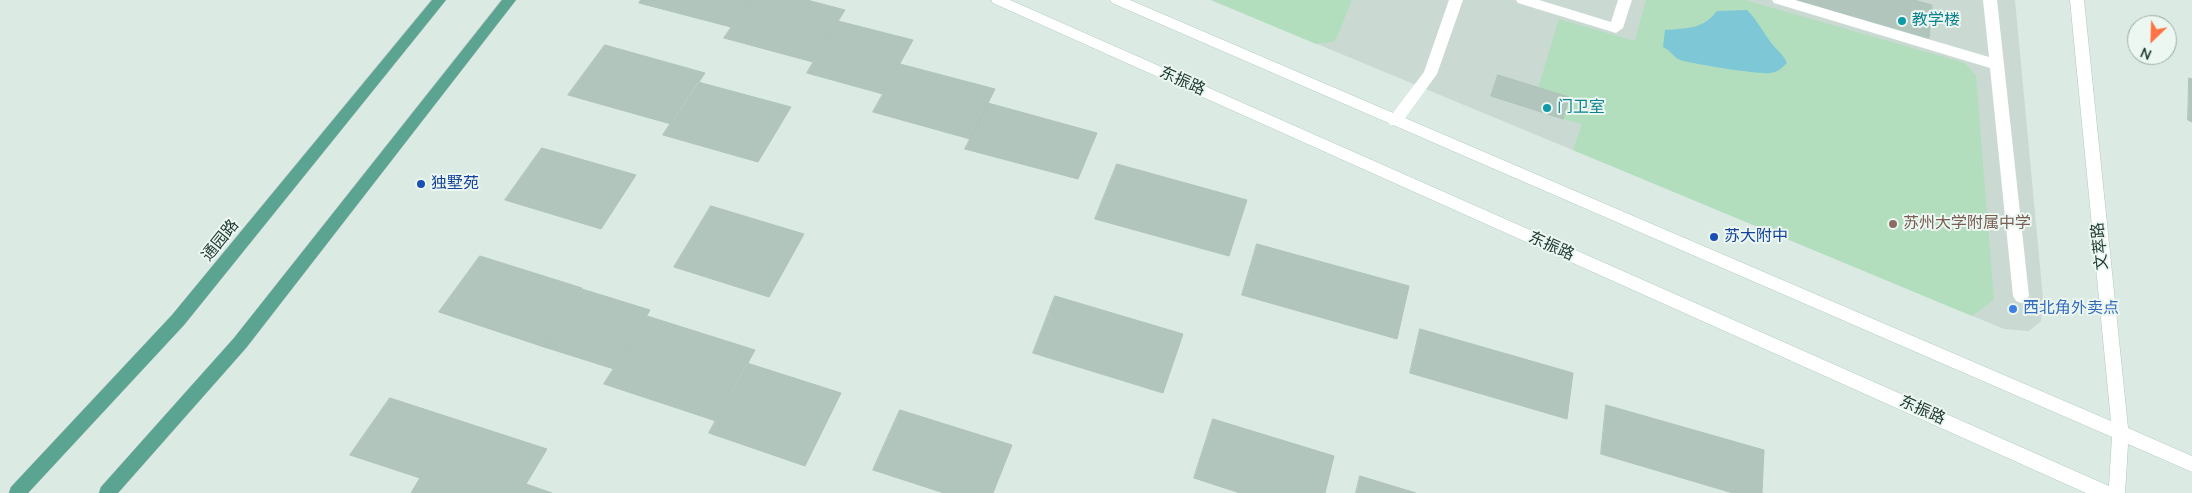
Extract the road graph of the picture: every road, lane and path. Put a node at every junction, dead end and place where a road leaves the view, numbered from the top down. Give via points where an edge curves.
1 (439, 0) edge
2 (508, 0) edge
3 (998, 0) edge
4 (1117, 0) edge
5 (1456, 0) edge
6 (1523, 0) edge
7 (1625, 0) edge
8 (1779, 0) edge
9 (1990, 0) edge
10 (2077, 0) edge
11 (1995, 64) junction
12 (1395, 120) junction
13 (2021, 296) dead end
14 (2120, 433) junction
15 (2192, 464) edge
16 (17, 493) edge
17 (107, 493) edge
18 (2105, 493) edge
19 (2117, 493) edge

1 - 16 main road, 通园路 via 178,320
2 - 17 main road via 240,344
3 - 18 main road, 东振路
4 - 12 main road
5 - 12 main road via 1430,74
6 - 7 main road via 1616,28
8 - 11 main road
9 - 11 main road
10 - 14 main road, 文萃路
11 - 13 main road
12 - 14 main road
14 - 15 main road
14 - 19 main road, 文萃路

